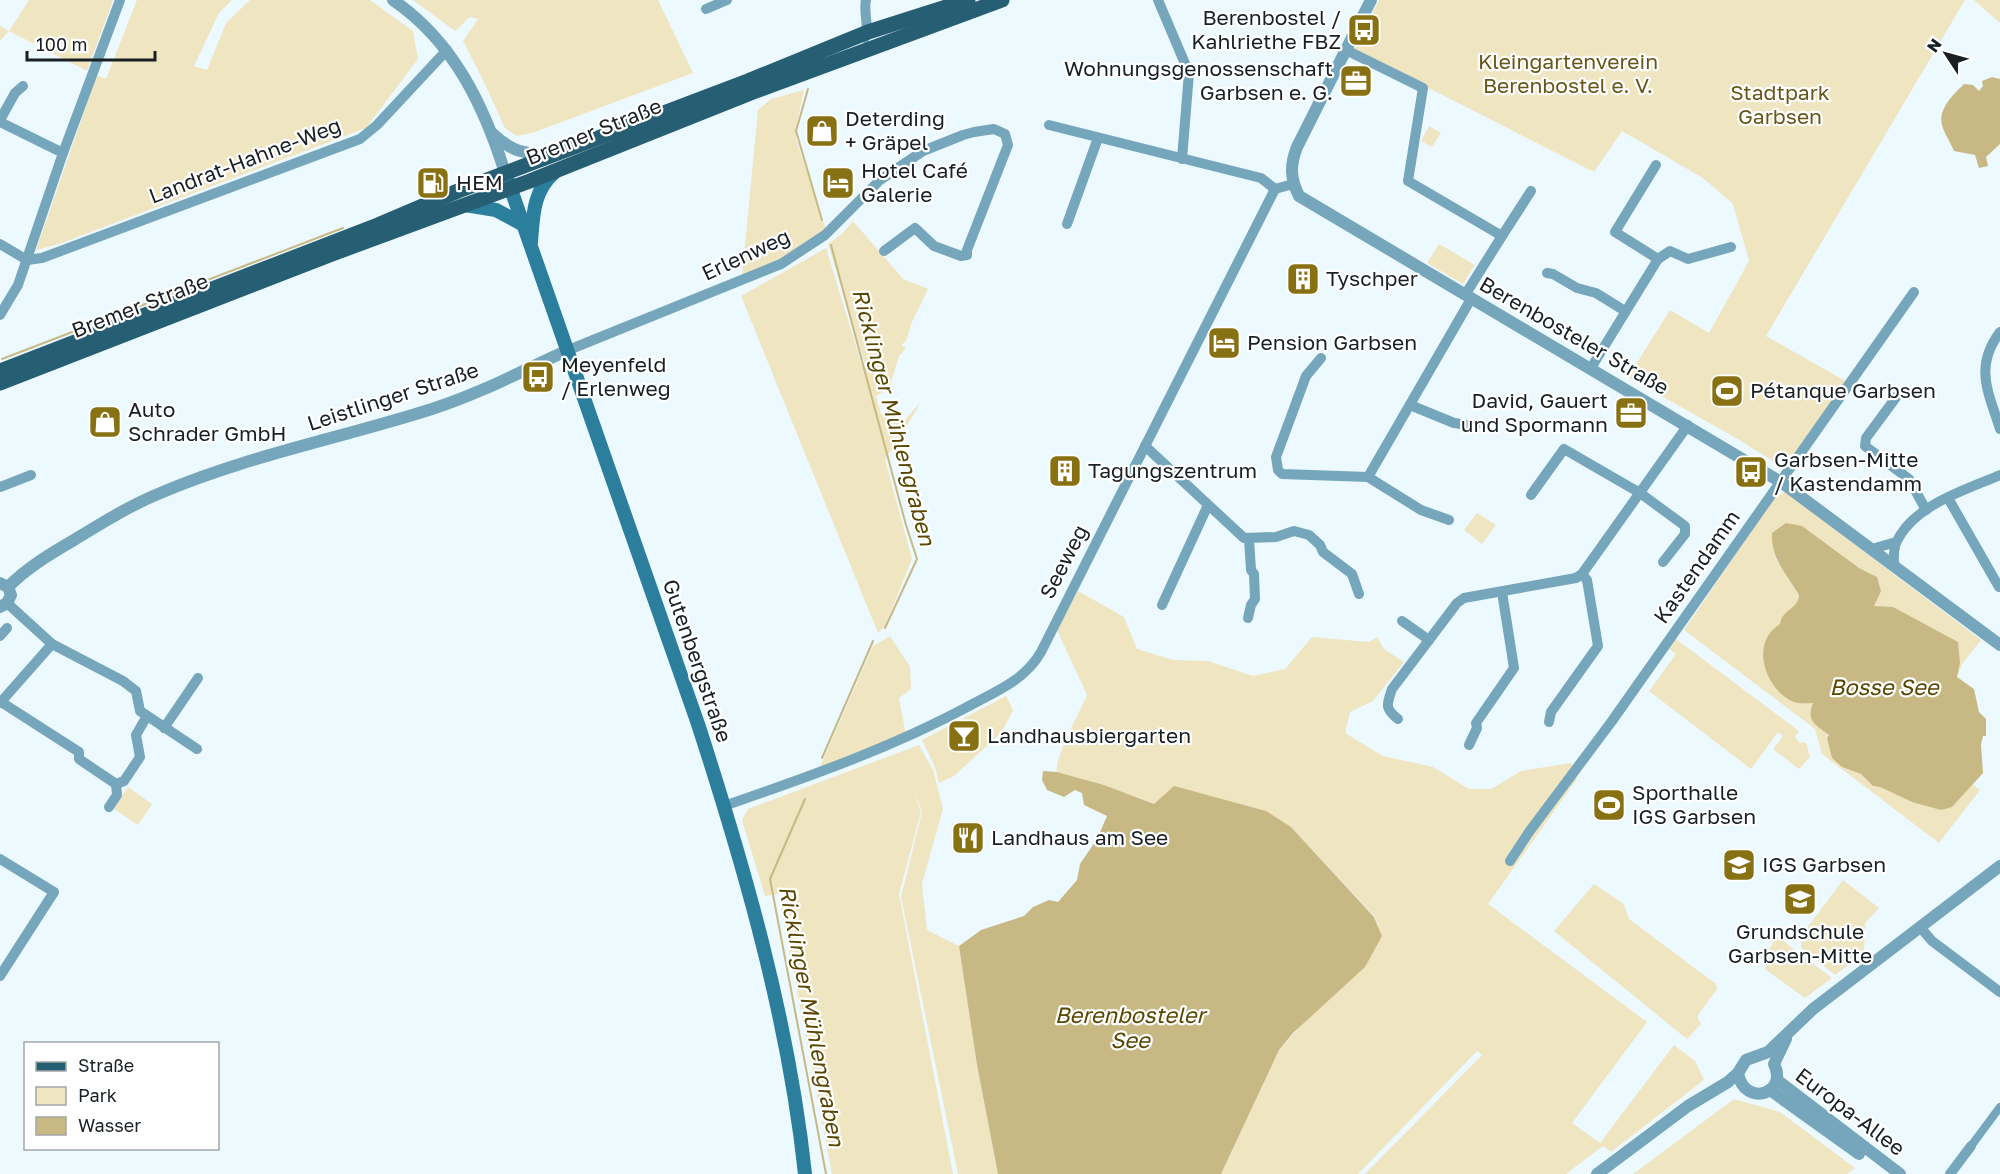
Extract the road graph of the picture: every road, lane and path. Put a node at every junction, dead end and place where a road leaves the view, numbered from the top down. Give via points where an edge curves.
1 (120, 0) edge
2 (393, 0) edge
3 (727, 0) edge
4 (866, 0) edge
5 (968, 0) edge
6 (1002, 0) edge
7 (1158, 0) edge
8 (1371, 0) edge
9 (706, 9) dead end
10 (868, 32) junction
11 (447, 50) junction
12 (1346, 50) junction
13 (859, 54) junction
14 (23, 86) dead end
15 (0, 121) edge
16 (1048, 125) dead end
17 (489, 130) junction
18 (1098, 138) junction
19 (63, 153) junction
20 (551, 155) junction
21 (1182, 159) junction
22 (1656, 165) dead end
23 (560, 169) junction
24 (508, 180) junction
25 (1293, 184) junction
26 (1275, 189) junction
27 (1531, 191) dead end
28 (465, 205) junction
29 (522, 224) junction
30 (1067, 224) dead end
31 (1502, 236) junction
32 (0, 244) edge
33 (531, 247) junction
34 (1731, 248) dead end
35 (884, 251) dead end
36 (1658, 259) junction
37 (27, 260) junction
38 (1547, 273) dead end
39 (1914, 292) dead end
40 (1468, 297) junction
41 (1625, 311) junction
42 (0, 315) edge
43 (2000, 332) edge
44 (566, 351) junction
45 (1321, 358) dead end
46 (1591, 368) junction
47 (0, 371) edge
48 (0, 383) edge
49 (1897, 396) dead end
50 (1410, 405) junction
51 (1688, 425) junction
52 (1475, 426) dead end
53 (2000, 429) edge
54 (1145, 446) junction
55 (31, 475) dead end
56 (2000, 475) edge
57 (1368, 477) junction
58 (1781, 482) junction
59 (0, 487) edge
60 (1640, 492) junction
61 (1531, 495) dead end
62 (1948, 498) junction
63 (1208, 505) junction
64 (1926, 510) junction
65 (1449, 520) dead end
66 (1249, 539) junction
67 (1896, 542) junction
68 (1872, 549) junction
69 (1663, 562) dead end
70 (1894, 566) junction
71 (1582, 574) junction
72 (4, 585) edge
73 (1999, 587) edge
74 (1502, 592) junction
75 (1359, 594) dead end
76 (4, 605) edge
77 (1162, 605) dead end
78 (1248, 618) dead end
79 (1402, 621) dead end
80 (1429, 640) junction
81 (52, 644) junction
82 (2000, 645) edge
83 (198, 678) dead end
84 (0, 702) edge
85 (147, 716) junction
86 (1398, 719) dead end
87 (1549, 723) dead end
88 (165, 728) junction
89 (1469, 745) dead end
90 (197, 749) dead end
91 (116, 784) junction
92 (724, 806) junction
93 (110, 807) dead end
94 (0, 859) edge
95 (1510, 861) dead end
96 (2000, 866) edge
97 (1920, 927) junction
98 (0, 976) edge
99 (2000, 992) edge
100 (1794, 1025) junction
101 (1762, 1055) junction
102 (1774, 1064) junction
103 (1738, 1073) junction
104 (1773, 1085) junction
105 (1743, 1087) junction
106 (1706, 1096) junction
107 (2000, 1107) edge
108 (1971, 1146) joint
109 (805, 1174) edge
110 (1597, 1174) edge
111 (1886, 1174) edge
112 (1900, 1174) edge
113 (1950, 1174) edge

1 - 19 street
2 - 11 street
3 - 9 street
4 - 10 street
5 - 10 main road, Bremer Straße
6 - 13 main road, Bremer Straße
7 - 21 street via 1190,73
8 - 12 street
10 - 13 street
10 - 20 main road, Bremer Straße
11 - 17 street via 477,100
11 - 37 street, Landrat-Hahne-Weg via 360,138 42,258
12 - 25 street via 1297,147 1291,168
12 - 31 street via 1423,88 1408,181
13 - 23 main road, Bremer Straße
14 - 15 street
15 - 19 street
16 - 18 street
17 - 20 street via 518,152
17 - 24 street
18 - 21 street
18 - 30 street
19 - 37 street
20 - 24 main road, Bremer Straße
21 - 26 street via 1261,178
22 - 36 street via 1615,232
23 - 24 main road, Bremer Straße
23 - 33 main road via 542,185 539,193
24 - 28 main road, Bremer Straße
24 - 29 main road, Gutenbergstraße
24 - 47 main road, Bremer Straße via 458,191
25 - 26 street
25 - 40 street, Berenbosteler Straße via 1303,200
26 - 54 street, Seeweg
27 - 31 street
28 - 29 main road via 496,210
28 - 48 main road, Bremer Straße
29 - 33 main road, Gutenbergstraße
31 - 40 street
32 - 37 street
33 - 44 main road, Gutenbergstraße
34 - 36 street via 1688,259 1670,251
35 - 44 street, Erlenweg via 915,228 934,246 967,255 1008,145 1005,134 994,129 974,132 923,151 880,180 820,239 781,264
36 - 41 street
37 - 42 street
38 - 41 street via 1596,293
39 - 58 street, Kastendamm
40 - 46 street, Berenbosteler Straße
40 - 50 street
41 - 46 street
43 - 53 street via 1986,355 1984,370
44 - 72 street, Leistlinger Straße via 435,408 256,459 158,494 129,507
44 - 92 main road, Gutenbergstraße
45 - 57 street via 1306,376 1276,465 1282,474
46 - 51 street, Berenbosteler Straße
49 - 64 street via 1866,438 1865,446 1909,478
50 - 52 street via 1454,423
50 - 57 street
51 - 58 street, Berenbosteler Straße
51 - 60 street
54 - 63 street
54 - 92 street, Seeweg via 1041,652 1022,676 918,733
55 - 59 street
56 - 62 street
57 - 65 street via 1421,510
58 - 68 street, Berenbosteler Straße
58 - 95 street, Kastendamm
60 - 61 street via 1564,449
60 - 69 street via 1686,529
60 - 71 street
62 - 64 street
62 - 73 street
63 - 66 street via 1239,535
63 - 77 street
64 - 67 street
66 - 75 street via 1294,531 1309,535 1323,552 1352,574
66 - 78 street via 1255,599
67 - 68 street
67 - 70 street
68 - 70 street, Berenbosteler Straße
70 - 82 street, Berenbosteler Straße
71 - 74 street
71 - 87 street via 1587,580 1598,646 1551,712
72 - 76 street, Leistlinger Straße via 11,595
74 - 80 street via 1461,600
74 - 89 street via 1514,668 1476,723
76 - 81 street
79 - 80 street
80 - 86 street via 1392,689 1387,703 1389,712
81 - 84 street
81 - 85 street via 123,681 136,691 140,711
83 - 88 street
84 - 91 street via 79,752 79,759
85 - 88 street
85 - 91 street via 136,735 140,757 124,782
88 - 90 street
91 - 93 street via 117,795
92 - 109 main road, Gutenbergstraße via 758,924 790,1074
94 - 98 street via 54,892
96 - 97 street
97 - 99 street via 1932,941
97 - 100 street
100 - 101 street
100 - 102 street
101 - 102 street
101 - 103 street via 1746,1060
102 - 104 street via 1777,1069
103 - 105 street
103 - 106 street
104 - 105 street via 1760,1094
104 - 111 street, Europa-Allee
104 - 112 street, Europa-Allee
105 - 106 street
106 - 110 street
107 - 108 street
108 - 113 street

